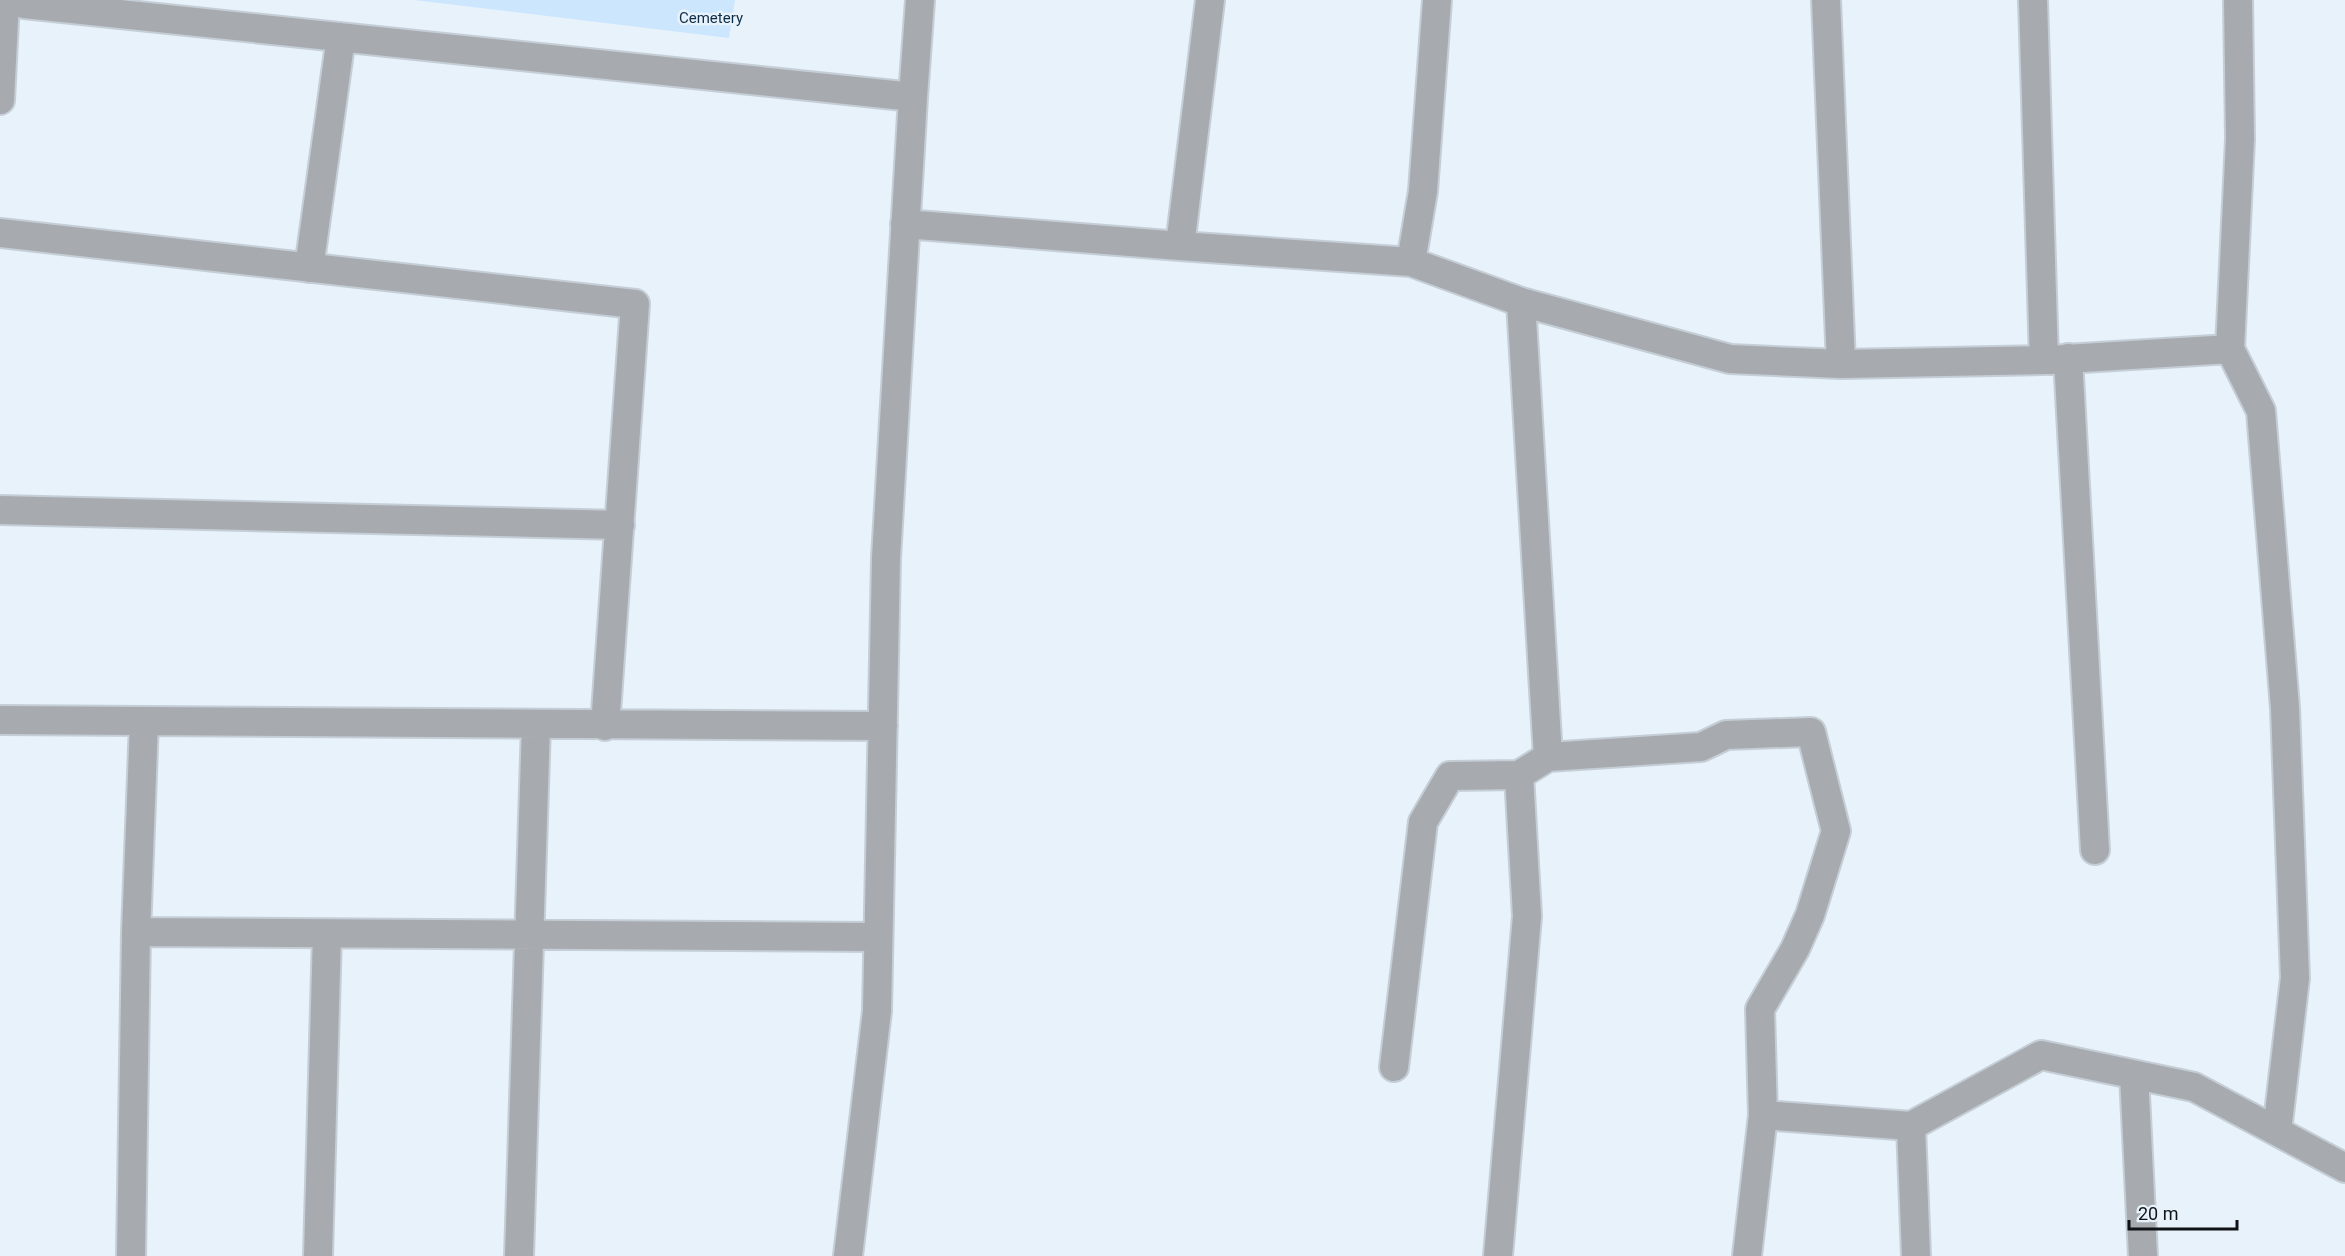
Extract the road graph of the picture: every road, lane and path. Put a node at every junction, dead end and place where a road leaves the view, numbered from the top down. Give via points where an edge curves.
1 (5, 0) edge
2 (22, 0) edge
3 (920, 0) edge
4 (1210, 0) edge
5 (1437, 0) edge
6 (1826, 0) edge
7 (2033, 0) edge
8 (2238, 0) edge
9 (341, 37) junction
10 (913, 97) junction
11 (0, 98) edge
12 (905, 224) junction
13 (0, 233) edge
14 (1180, 246) junction
15 (1411, 262) junction
16 (309, 268) junction
17 (1521, 302) junction
18 (2230, 349) junction
19 (2056, 359) junction
20 (1841, 364) junction
21 (0, 510) edge
22 (620, 525) junction
23 (0, 720) edge
24 (144, 722) junction
25 (536, 725) junction
26 (606, 726) junction
27 (883, 726) junction
28 (1548, 757) junction
29 (1519, 775) junction
30 (2095, 850) dead end
31 (136, 932) junction
32 (327, 934) junction
33 (529, 936) junction
34 (879, 937) junction
35 (1394, 1067) dead end
36 (2134, 1074) junction
37 (1763, 1115) junction
38 (1911, 1125) junction
39 (2277, 1131) junction
40 (2345, 1168) edge
41 (131, 1256) edge
42 (318, 1256) edge
43 (519, 1256) edge
44 (848, 1256) edge
45 (1498, 1256) edge
46 (1747, 1256) edge
47 (1916, 1256) edge
48 (2143, 1256) edge

1 - 11 street
2 - 9 street via 24,4
3 - 10 street
4 - 14 street
5 - 15 street via 1423,191
6 - 20 street
7 - 19 street
8 - 18 street via 2240,139
9 - 10 street
9 - 16 street
10 - 12 street
12 - 14 street
12 - 27 street via 886,558
13 - 16 street
14 - 15 street
15 - 17 street
16 - 22 street via 635,304
17 - 20 street via 1730,358
17 - 28 street
18 - 19 street
18 - 39 street via 2261,411 2285,708 2295,978
19 - 20 street
19 - 30 street
21 - 22 street
22 - 26 street
23 - 24 street
24 - 25 street
24 - 31 street
25 - 26 street
25 - 33 street
26 - 27 street
27 - 34 street
28 - 29 street
28 - 37 street via 1701,747 1726,735 1811,732 1836,831 1810,915 1795,950 1760,1009
29 - 35 street via 1450,776 1423,822
29 - 45 street via 1527,915
31 - 32 street
31 - 41 street
32 - 33 street
32 - 42 street
33 - 34 street
33 - 43 street
34 - 44 street via 877,1011
36 - 38 street via 2041,1055
36 - 39 street via 2194,1087
36 - 48 street
37 - 38 street
37 - 46 street
38 - 47 street
39 - 40 street

